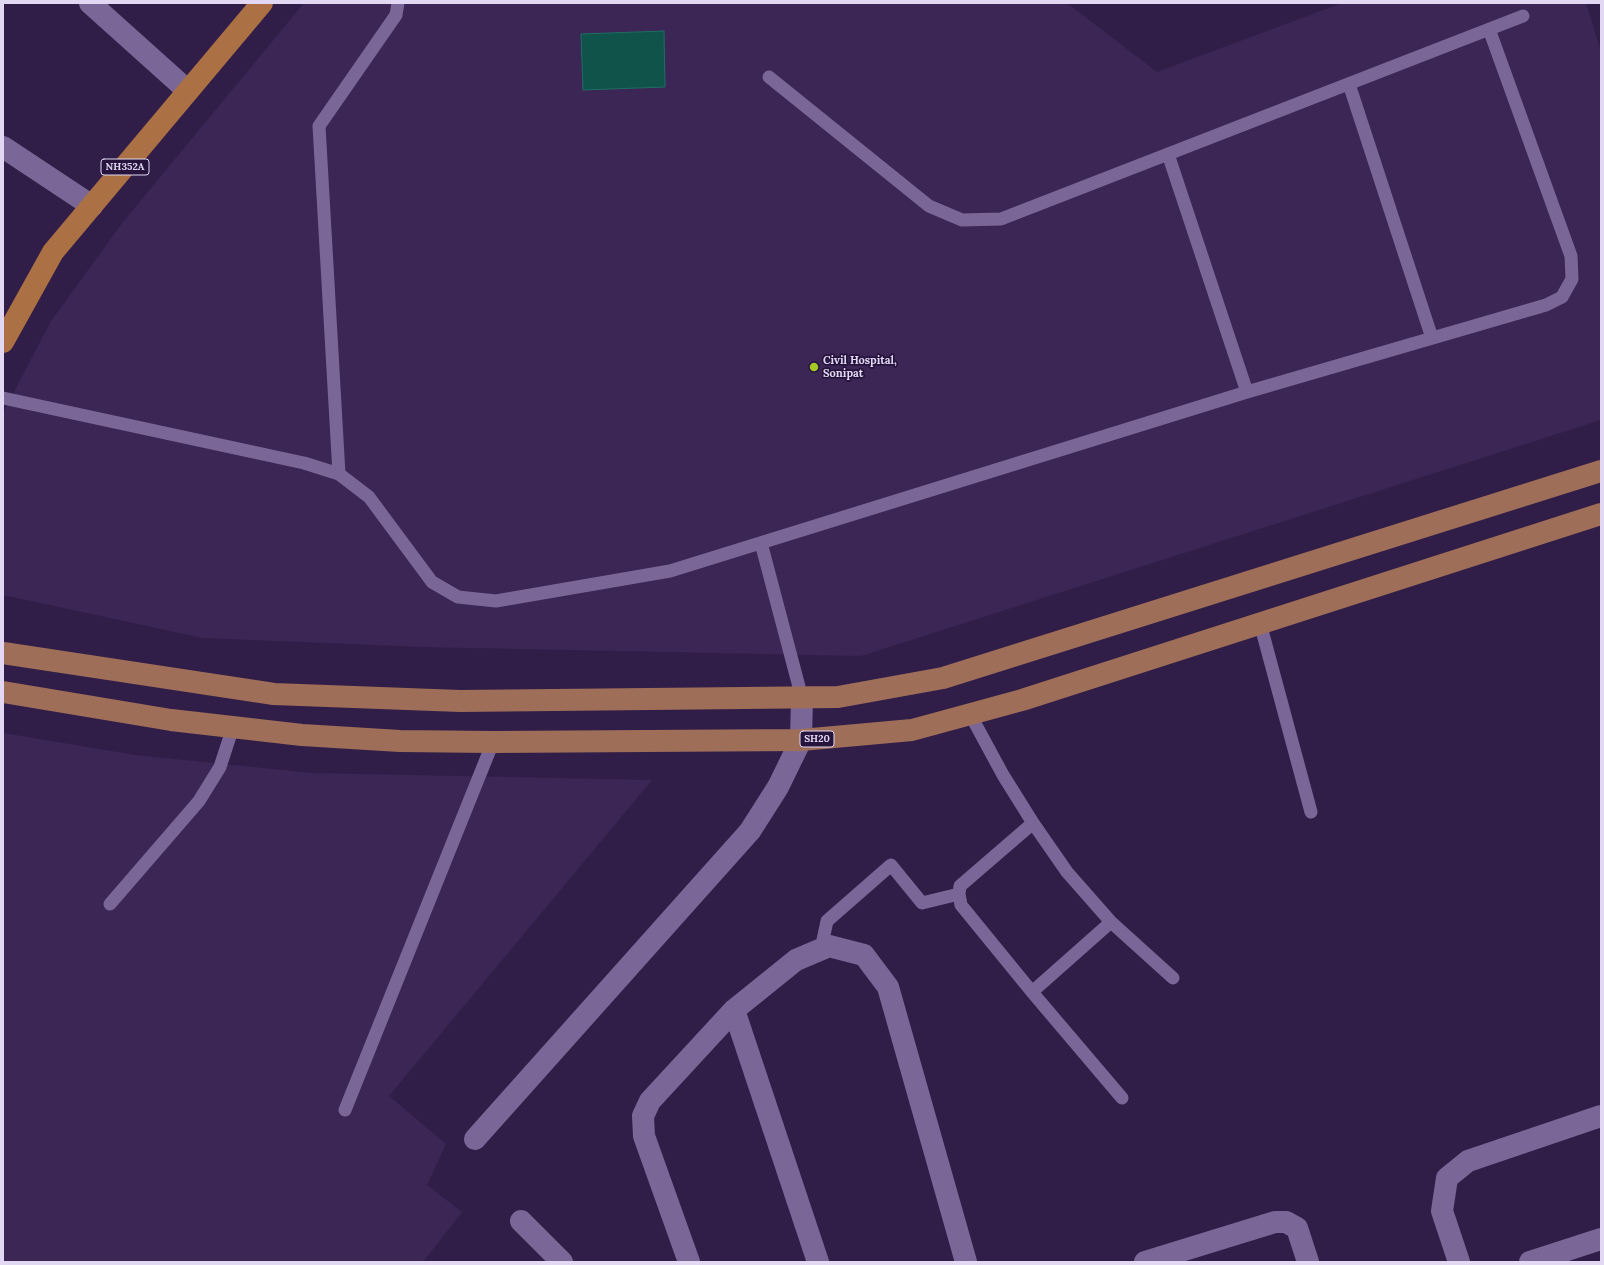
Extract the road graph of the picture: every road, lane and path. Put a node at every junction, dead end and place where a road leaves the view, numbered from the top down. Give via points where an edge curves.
1 (90, 3) edge
2 (262, 3) edge
3 (398, 3) edge
4 (1523, 16) dead end
5 (1489, 29) junction
6 (769, 77) dead end
7 (1349, 84) junction
8 (188, 91) junction
9 (3, 147) edge
10 (1168, 154) junction
11 (92, 206) junction
12 (1432, 338) junction
13 (3, 342) edge
14 (1247, 392) junction
15 (3, 398) edge
16 (1601, 472) edge
17 (339, 474) junction
18 (1601, 514) edge
19 (762, 543) junction
20 (1260, 623) junction
21 (3, 653) edge
22 (3, 692) edge
23 (802, 698) junction
24 (970, 714) junction
25 (233, 727) junction
26 (802, 740) junction
27 (493, 742) junction
28 (1311, 812) dead end
29 (1033, 823) junction
30 (959, 894) junction
31 (110, 904) dead end
32 (1111, 922) junction
33 (821, 949) junction
34 (1172, 978) dead end
35 (1032, 992) junction
36 (734, 1010) junction
37 (1122, 1098) dead end
38 (345, 1110) dead end
39 (1601, 1116) edge
40 (475, 1139) dead end
41 (521, 1221) dead end
42 (1601, 1239) edge
43 (562, 1262) edge
44 (689, 1262) edge
45 (818, 1262) edge
46 (966, 1262) edge
47 (1145, 1262) edge
48 (1308, 1262) edge
49 (1459, 1262) edge
50 (1530, 1262) edge

1 - 8 street
2 - 8 highway, NH352A
3 - 17 lane via 396,15 319,126
4 - 5 lane
5 - 7 lane
5 - 12 lane via 1572,256 1572,279 1562,297 1546,305
6 - 10 lane via 929,206 962,220 1001,219
7 - 10 lane
7 - 12 lane
8 - 11 highway, NH352A
9 - 11 street
10 - 14 lane
11 - 13 highway, NH352A via 53,252
12 - 14 lane
14 - 19 lane
15 - 17 lane via 304,463
16 - 23 main road via 943,678 838,697
17 - 19 lane via 368,497 432,582 458,597 496,601 670,571
18 - 20 main road, SH20
19 - 23 lane
20 - 24 main road, SH20 via 1022,700
20 - 28 lane
21 - 23 main road via 274,694 460,701
22 - 25 main road, SH20 via 171,720
23 - 26 street
24 - 26 main road, SH20 via 912,730
24 - 29 lane
25 - 27 main road, SH20 via 302,735 400,741
25 - 31 lane via 220,767 199,801
26 - 27 main road, SH20
26 - 40 street via 778,787 750,831
27 - 38 lane
29 - 30 lane via 960,886
29 - 32 lane via 1067,872
30 - 33 lane via 922,903 891,865 827,921
30 - 35 lane via 961,904
32 - 34 lane
32 - 35 lane
33 - 36 street via 796,960
33 - 46 street via 829,946 864,955 888,987
35 - 37 lane
36 - 44 street via 650,1101 643,1116 644,1136
36 - 45 street
39 - 49 street via 1468,1161 1447,1178 1442,1211
41 - 43 street
42 - 50 street
47 - 48 street via 1275,1222 1286,1222 1297,1228

